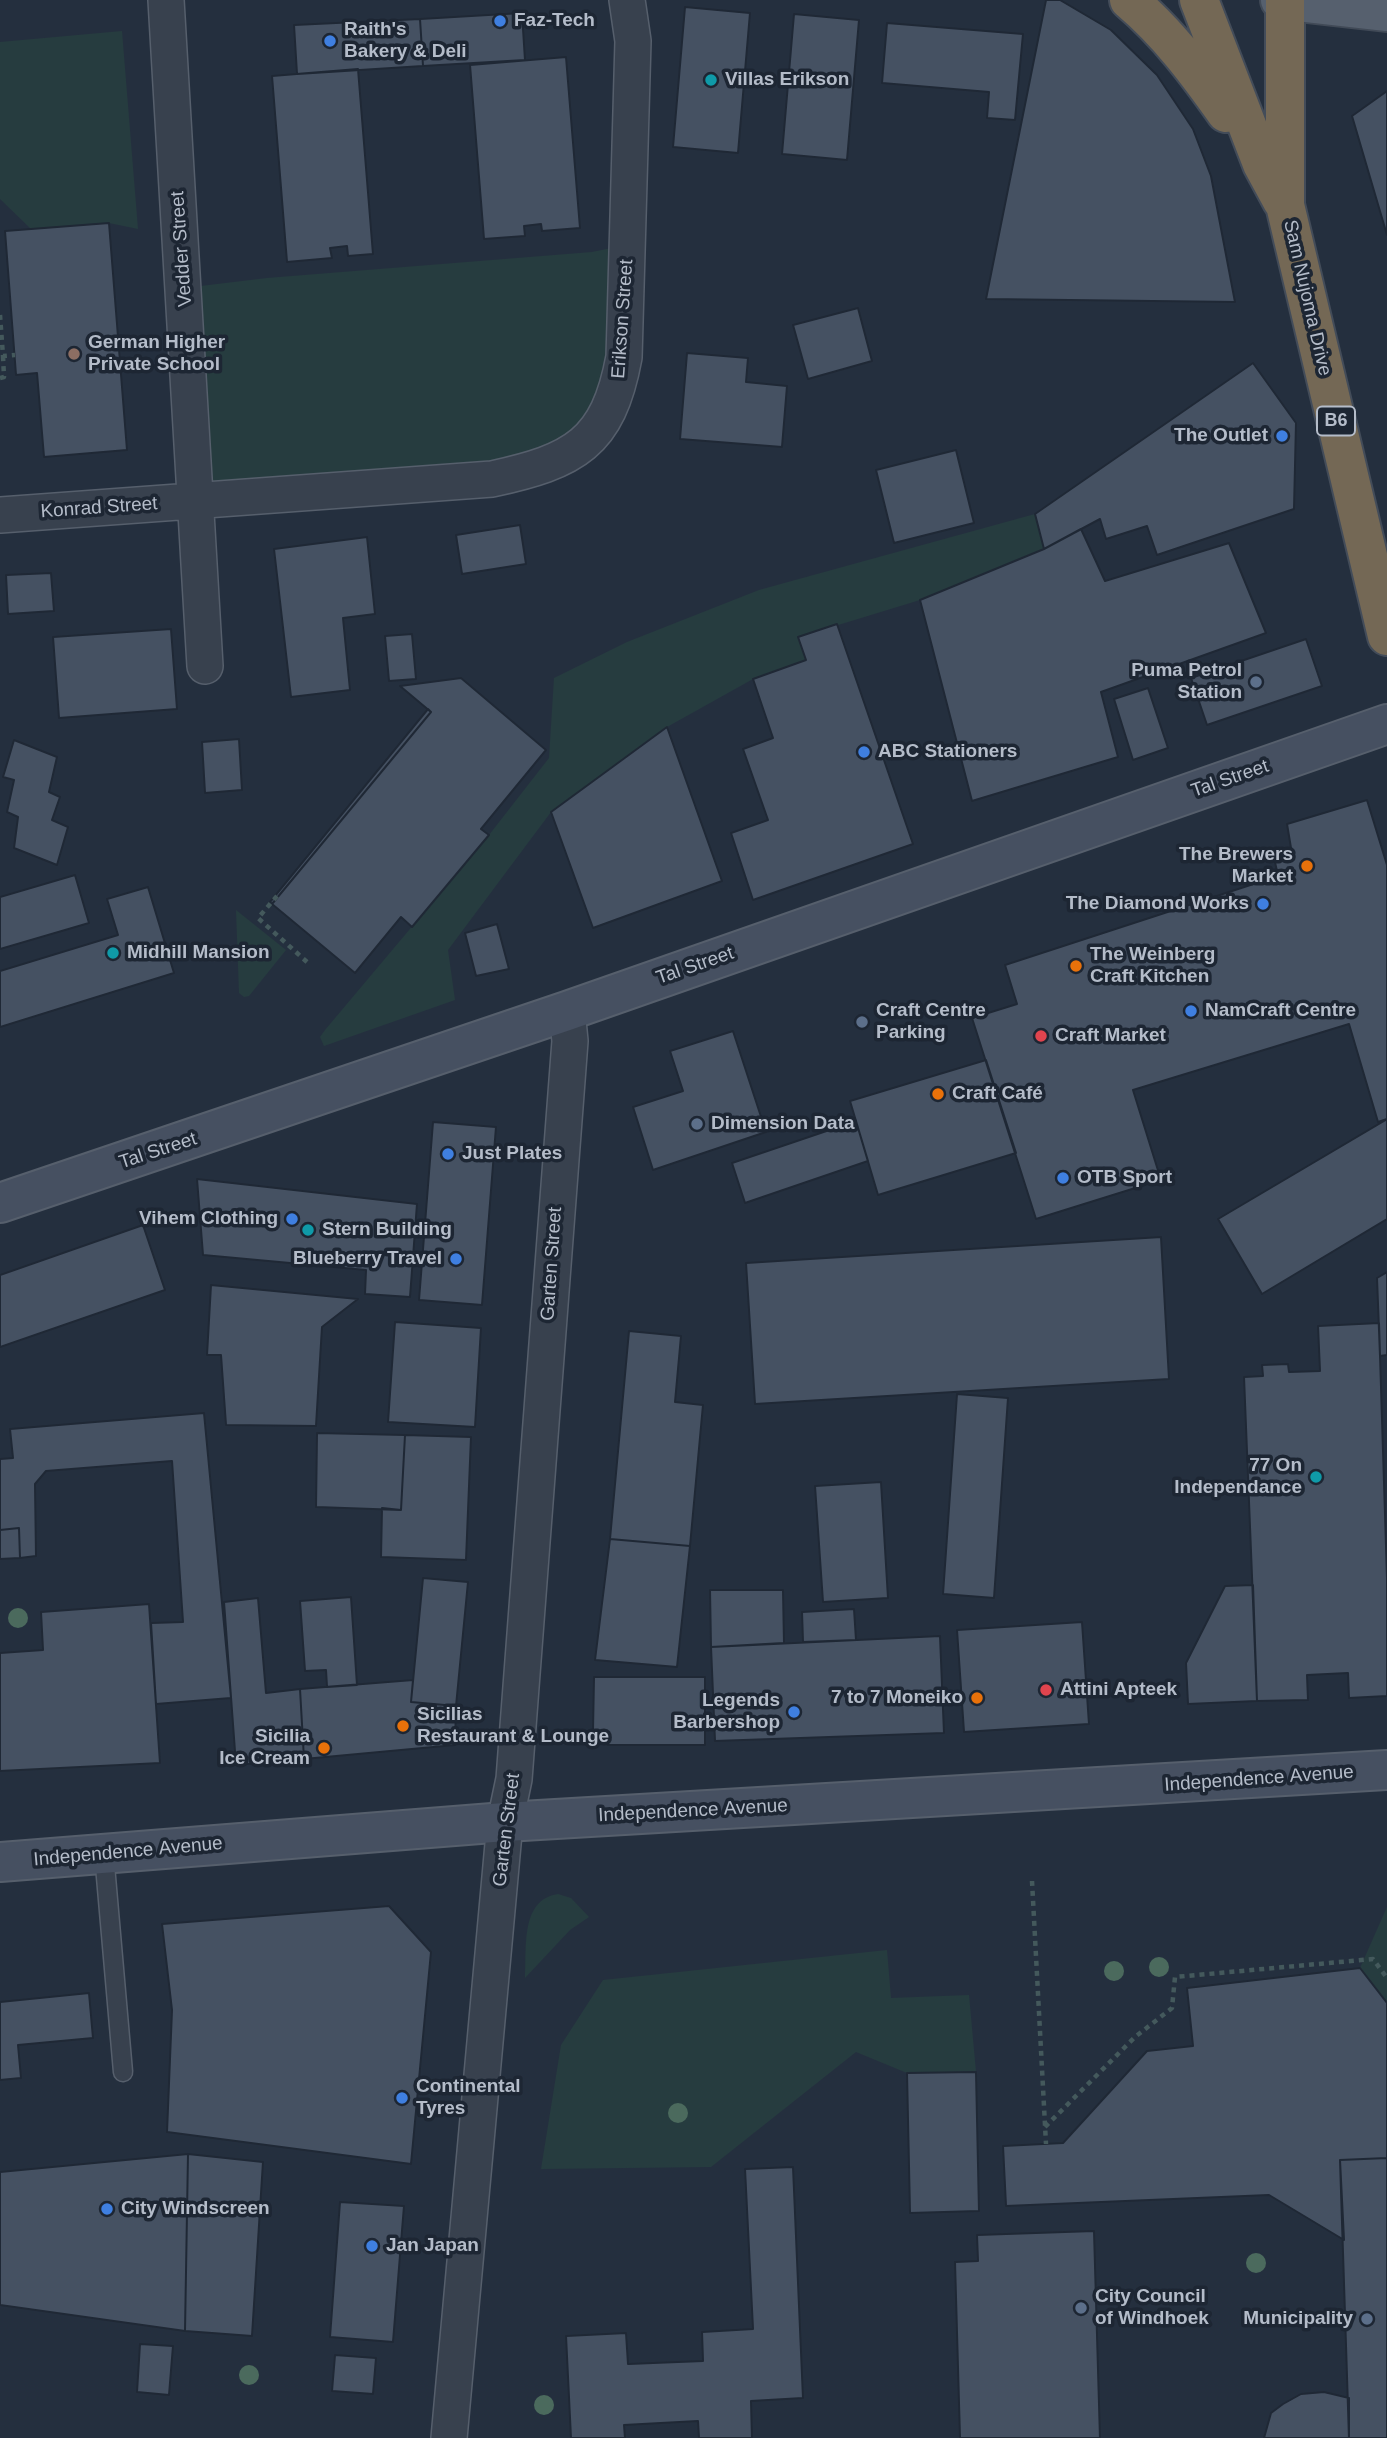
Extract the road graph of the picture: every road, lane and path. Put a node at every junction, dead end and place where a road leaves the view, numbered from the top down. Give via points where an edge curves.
1 (166, 0) edge
2 (627, 0) edge
3 (1129, 0) edge
4 (1199, 0) edge
5 (1284, 0) edge
6 (1387, 12) edge
7 (1262, 164) junction
8 (1285, 205) junction
9 (0, 314) edge
10 (15, 355) dead end
11 (3, 356) junction
12 (0, 377) edge
13 (198, 500) junction
14 (0, 515) edge
15 (1387, 636) edge
16 (205, 666) dead end
17 (1387, 724) edge
18 (278, 896) dead end
19 (307, 962) dead end
20 (567, 1011) junction
21 (0, 1203) edge
22 (1387, 1770) edge
23 (505, 1822) junction
24 (104, 1854) junction
25 (0, 1862) edge
26 (1032, 1881) dead end
27 (1387, 1978) edge
28 (123, 2072) dead end
29 (1045, 2127) junction
30 (1046, 2144) dead end
31 (449, 2438) edge

1 - 13 street, Vedder Street
2 - 13 street, Erikson Street via 633,41 624,357 618,392 582,448 534,470 492,479
3 - 7 highway via 1189,62
4 - 7 highway, Sam Nujoma Drive / B6
5 - 6 main road
5 - 8 highway, Sam Nujoma Drive / B6
7 - 8 highway, Sam Nujoma Drive / B6
8 - 15 highway, Sam Nujoma Drive / B6
9 - 11 path
10 - 11 path
11 - 12 path via 4,377
13 - 14 street, Konrad Street
13 - 16 street, Vedder Street
17 - 20 street, Tal Street
18 - 19 path via 258,918
20 - 21 street, Tal Street
20 - 23 street, Garten Street via 570,1041 514,1779
22 - 23 street, Independence Avenue
23 - 24 street, Independence Avenue
23 - 31 street, Garten Street
24 - 25 street, Independence Avenue
24 - 28 lane
26 - 29 path
27 - 29 path via 1373,1959 1175,1977 1172,2008 1135,2037
29 - 30 path

